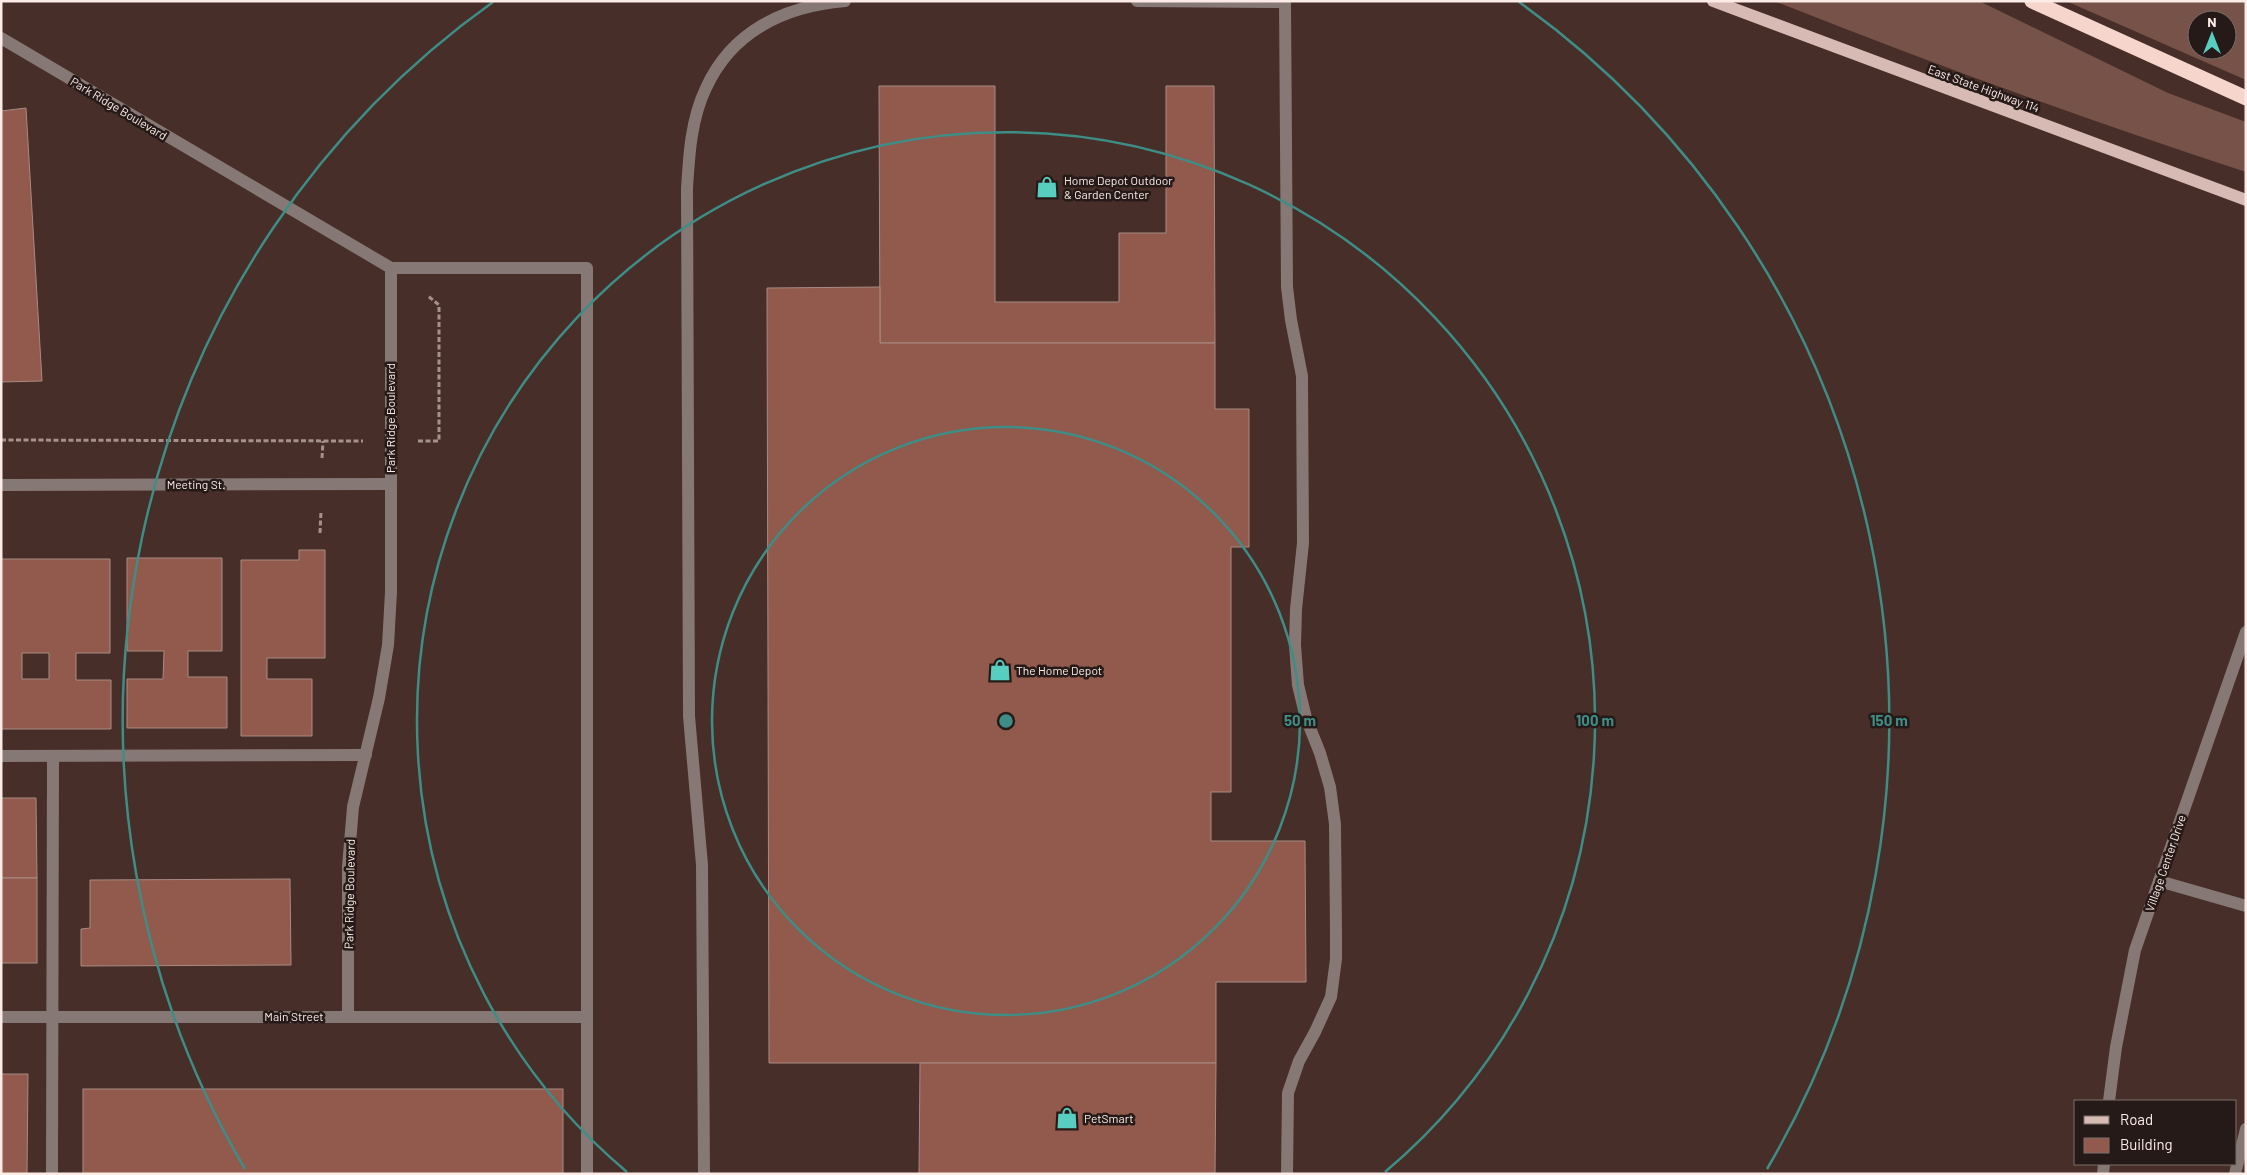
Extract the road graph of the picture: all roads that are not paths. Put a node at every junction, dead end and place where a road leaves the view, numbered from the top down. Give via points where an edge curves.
1 (845, 1) edge
2 (1137, 1) edge
3 (1714, 1) edge
4 (2032, 1) edge
5 (1285, 2) edge
6 (1, 38) edge
7 (2246, 98) edge
8 (2246, 200) edge
9 (391, 268) junction
10 (390, 484) junction
11 (1, 485) edge
12 (2246, 632) edge
13 (366, 754) junction
14 (1, 756) edge
15 (53, 756) junction
16 (2159, 881) junction
17 (2246, 906) edge
18 (348, 1016) junction
19 (1, 1017) edge
20 (52, 1017) junction
21 (587, 1017) junction
22 (2109, 1100) edge
23 (2246, 1129) edge
24 (52, 1174) edge
25 (587, 1174) edge
26 (704, 1174) edge
27 (1287, 1174) edge
28 (2235, 1174) edge

1 - 26 street via 821,3 784,13 752,31 723,59 706,88 694,125 689,156 689,716 702,866
2 - 5 street
3 - 8 main road, East State Highway 114
4 - 7 highway
5 - 27 street via 1287,287 1302,376 1303,543 1295,645 1298,685 1306,718 1330,787 1335,824 1336,933 1331,997 1288,1093
6 - 9 street, Park Ridge Boulevard
9 - 10 street, Park Ridge Boulevard
9 - 21 street via 587,268
10 - 11 street, Meeting St.
10 - 13 street, Park Ridge Boulevard via 388,645
12 - 16 street, Village Center Drive
13 - 15 street
13 - 18 street, Park Ridge Boulevard via 353,807 348,867
14 - 15 street
15 - 20 street
16 - 17 street
16 - 22 street, Village Center Drive via 2136,950 2116,1047
18 - 20 street, Main Street
18 - 21 street, Main Street
19 - 20 street, Main Street
20 - 24 street
21 - 25 street
23 - 28 street

